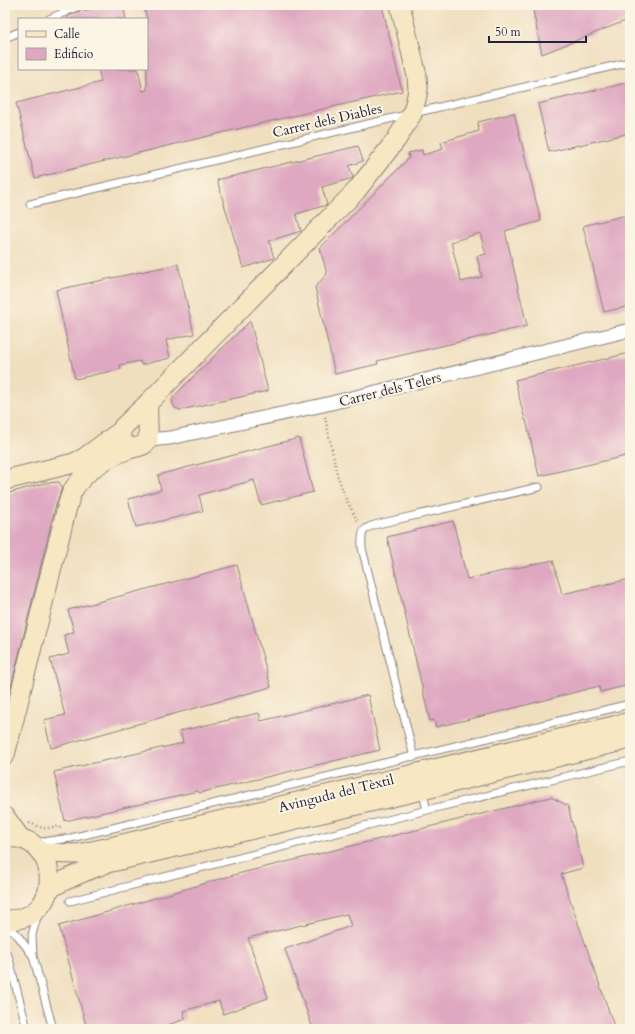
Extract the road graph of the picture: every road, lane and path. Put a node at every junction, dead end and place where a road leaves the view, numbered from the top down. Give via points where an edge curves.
1 (81, 5) edge
2 (400, 5) edge
3 (51, 18) edge
4 (18, 32) edge
5 (5, 38) edge
6 (630, 62) edge
7 (412, 114) junction
8 (30, 204) dead end
9 (630, 330) edge
10 (323, 405) junction
11 (136, 433) junction
12 (54, 469) junction
13 (5, 480) edge
14 (539, 487) dead end
15 (72, 492) junction
16 (363, 531) junction
17 (630, 704) edge
18 (630, 722) edge
19 (630, 739) edge
20 (5, 755) edge
21 (414, 757) junction
22 (629, 763) edge
23 (422, 790) junction
24 (427, 810) junction
25 (5, 817) edge
26 (24, 843) edge
27 (45, 897) junction
28 (70, 901) dead end
29 (5, 922) edge
30 (5, 953) edge
31 (33, 956) junction
32 (28, 1029) edge
33 (53, 1029) edge

1 - 3 lane
2 - 7 street via 418,83
4 - 5 lane
6 - 7 lane, Carrer dels Diables
7 - 8 lane, Carrer dels Diables
7 - 11 street via 384,156 356,191 148,403
9 - 10 street, Carrer dels Telers
10 - 11 street, Carrer dels Telers via 170,438
10 - 16 path via 337,474 345,497
11 - 12 street via 74,463
11 - 15 street via 86,474
12 - 13 street
12 - 15 street via 68,477
14 - 16 lane via 368,526
15 - 20 street
16 - 21 lane via 362,548
17 - 21 lane
18 - 26 street, Avinguda del Tèxtil via 77,854
19 - 23 street, Avinguda del Tèxtil
21 - 26 lane via 71,838
22 - 24 lane
23 - 24 lane
23 - 27 street, Avinguda del Tèxtil via 107,863 59,883
24 - 28 lane
25 - 26 street
26 - 27 street via 49,870 50,880
27 - 29 street, Avinguda del Tèxtil via 33,913
27 - 31 lane via 32,935
29 - 31 lane
30 - 32 lane via 8,956
31 - 33 lane

